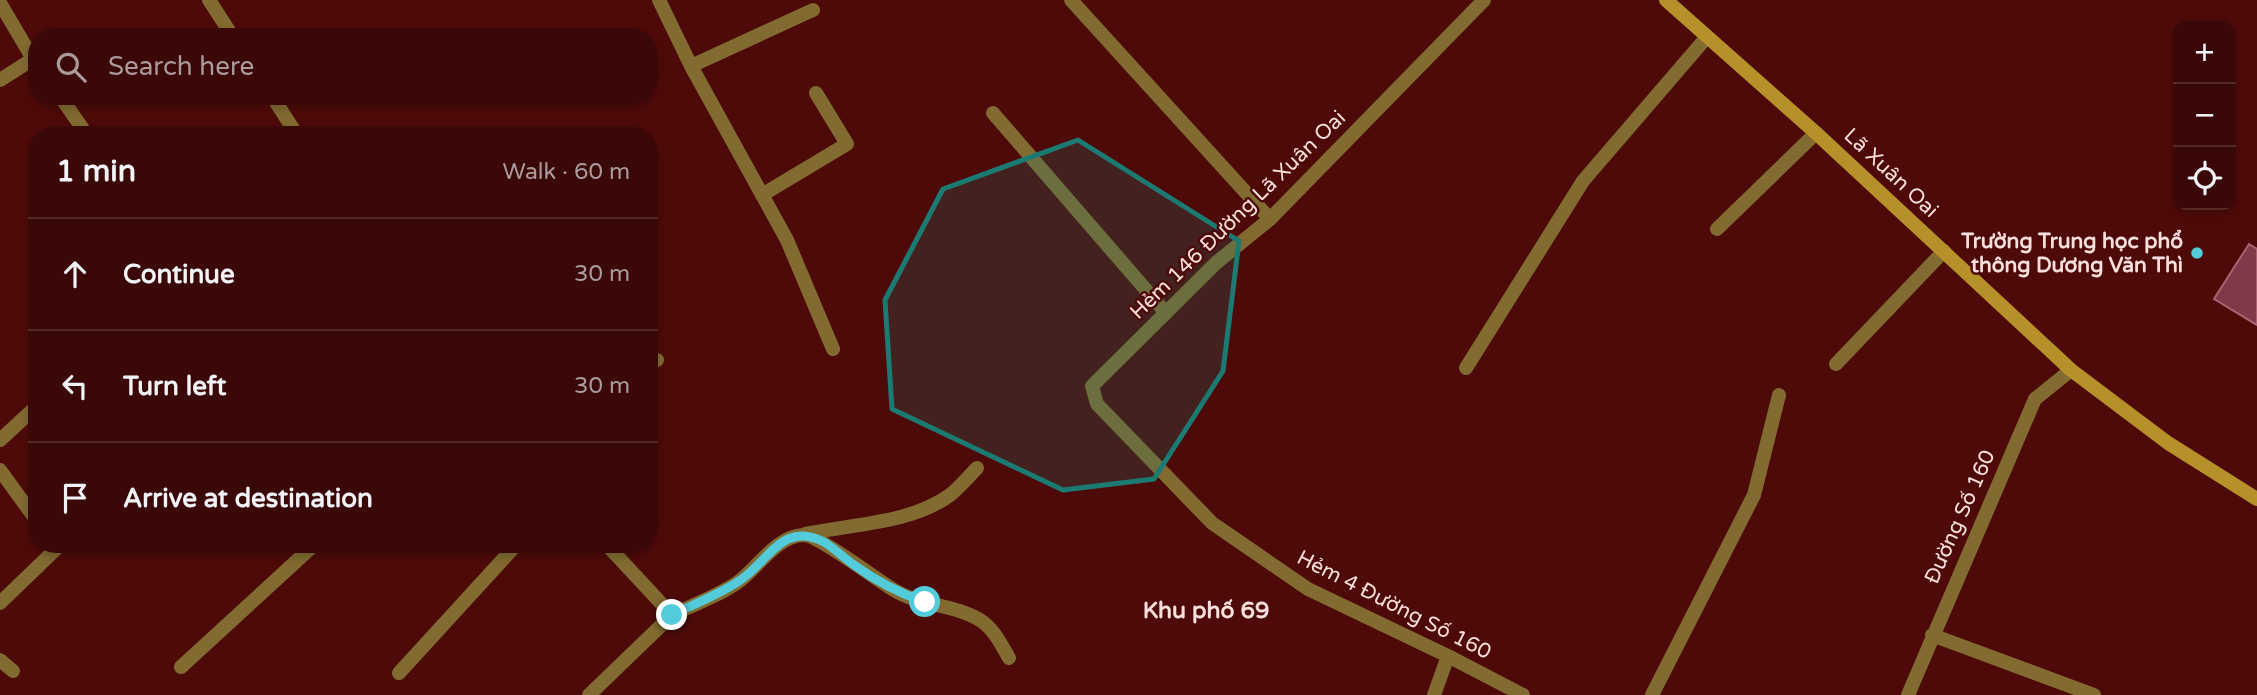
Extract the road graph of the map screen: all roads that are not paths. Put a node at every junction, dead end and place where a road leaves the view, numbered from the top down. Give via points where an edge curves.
1 (209, 0) edge
2 (659, 0) edge
3 (1071, 0) edge
4 (1483, 0) edge
5 (1666, 0) edge
6 (0, 4) edge
7 (813, 10) dead end
8 (227, 28) edge
9 (1706, 37) junction
10 (28, 50) edge
11 (28, 65) edge
12 (691, 66) junction
13 (0, 80) edge
14 (816, 93) dead end
15 (66, 105) edge
16 (278, 105) edge
17 (993, 113) dead end
18 (81, 126) edge
19 (291, 126) edge
20 (1816, 133) junction
21 (762, 195) junction
22 (1270, 219) junction
23 (1717, 229) dead end
24 (1944, 251) junction
25 (1166, 313) junction
26 (833, 349) dead end
27 (1836, 364) dead end
28 (1466, 368) dead end
29 (2071, 370) junction
30 (1779, 395) dead end
31 (1097, 404) joint
32 (28, 414) edge
33 (0, 440) edge
34 (977, 468) dead end
35 (0, 470) edge
36 (2257, 499) edge
37 (28, 509) edge
38 (804, 535) junction
39 (52, 553) edge
40 (305, 553) edge
41 (509, 553) edge
42 (614, 553) edge
43 (0, 603) edge
44 (672, 615) junction
45 (1932, 635) junction
46 (1448, 656) junction
47 (1009, 658) dead end
48 (0, 660) edge
49 (181, 667) dead end
50 (13, 671) dead end
51 (399, 673) dead end
52 (589, 695) edge
53 (1434, 695) edge
54 (1523, 695) edge
55 (1652, 695) edge
56 (1908, 695) edge
57 (2094, 695) edge

1 - 8 street
2 - 12 street
3 - 22 street
4 - 22 street, Hẻm 146 Đường Lã Xuân Oai
5 - 9 main road, Lã Xuân Oai
6 - 10 street
7 - 12 street
9 - 20 main road, Lã Xuân Oai
9 - 28 street via 1583,181
11 - 13 street
12 - 21 street
14 - 21 street via 848,144
15 - 18 street
16 - 19 street
17 - 25 street
20 - 23 street
20 - 24 main road, Lã Xuân Oai
21 - 26 street via 787,240
22 - 25 street, Hẻm 146 Đường Lã Xuân Oai via 1216,263
24 - 27 street
24 - 29 main road, Lã Xuân Oai
25 - 31 street, Hẻm 146 Đường Lã Xuân Oai via 1092,386
29 - 36 main road, Lã Xuân Oai via 2168,443
29 - 45 street, Đường Số 160 via 2035,399
30 - 55 street via 1754,495
31 - 46 street, Hẻm 4 Đường Số 160 via 1212,523 1308,589
32 - 33 street
34 - 38 street via 928,508
35 - 37 street
38 - 44 street via 785,540 741,580
38 - 47 street via 824,542 898,593 980,620 997,636
39 - 43 street
40 - 49 street
41 - 51 street
42 - 44 street
44 - 52 street
45 - 56 street, Đường Số 160
45 - 57 street
46 - 53 street
46 - 54 street, Hẻm 4 Đường Số 160
48 - 50 street

